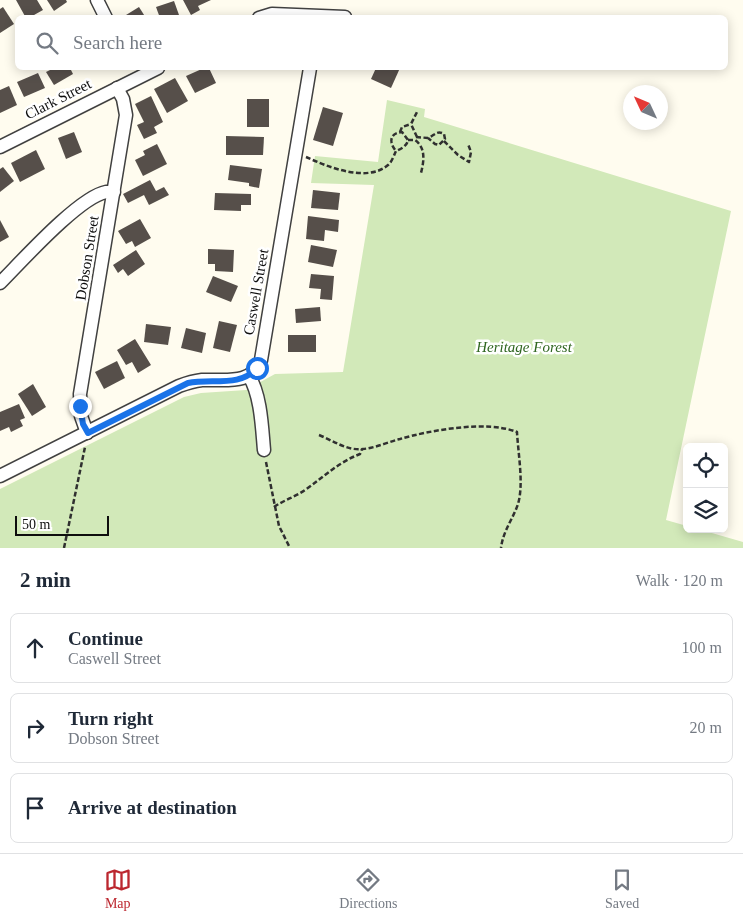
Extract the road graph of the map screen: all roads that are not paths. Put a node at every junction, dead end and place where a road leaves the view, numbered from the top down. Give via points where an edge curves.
1 (98, 0) edge
2 (105, 15) edge
3 (269, 15) edge
4 (288, 15) edge
5 (148, 70) edge
6 (310, 70) edge
7 (134, 73) edge
8 (117, 88) junction
9 (0, 147) edge
10 (114, 192) junction
11 (0, 283) edge
12 (249, 376) junction
13 (88, 433) junction
14 (264, 450) road end
15 (0, 476) edge

1 - 2 street
3 - 4 street
5 - 7 street, Clark Street
6 - 12 street, Caswell Street via 261,360
7 - 8 street, Clark Street
8 - 9 street, Clark Street
8 - 10 street, Dobson Street via 126,115
10 - 11 street via 106,192 77,208
10 - 13 street, Dobson Street via 80,394 81,416
12 - 13 street via 188,383
12 - 14 street via 260,412
13 - 15 street

